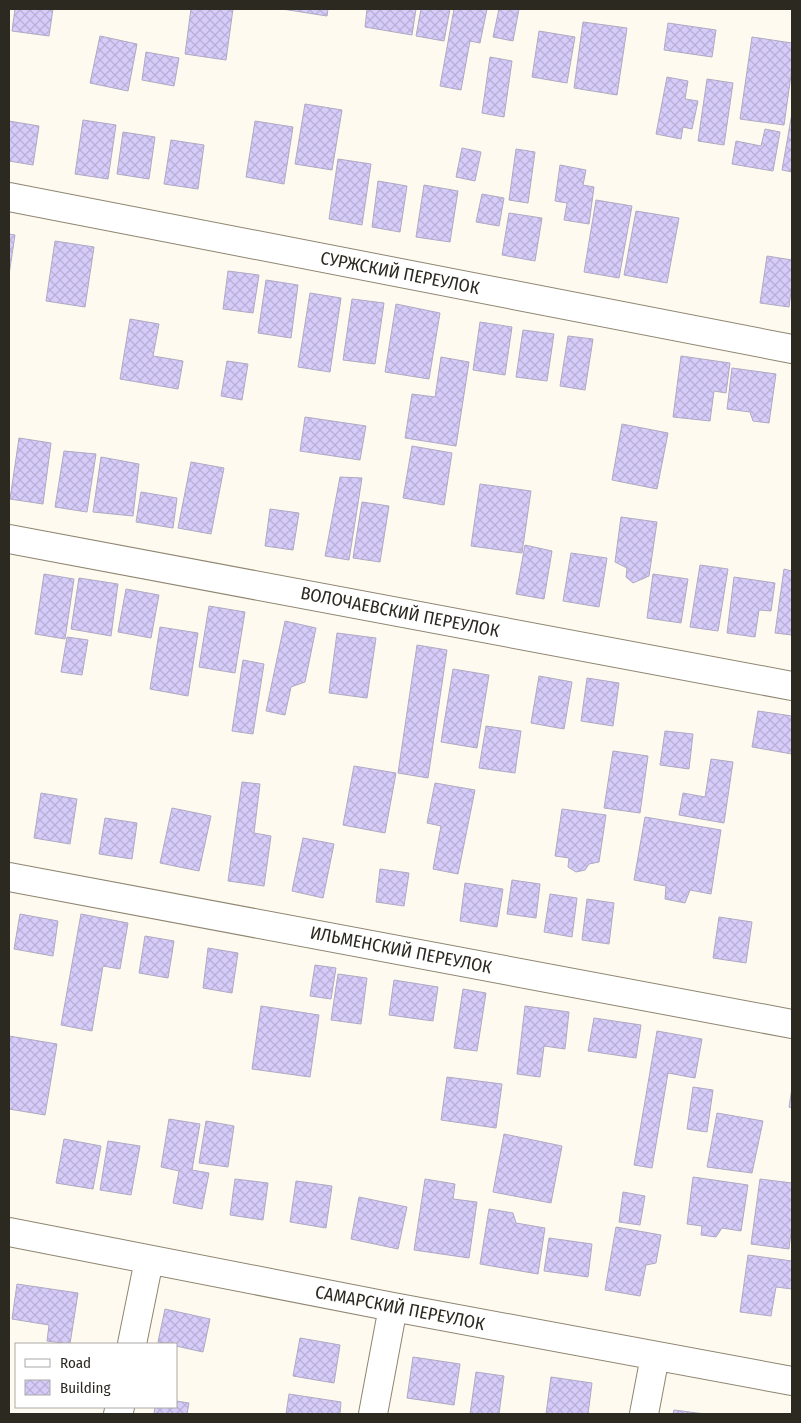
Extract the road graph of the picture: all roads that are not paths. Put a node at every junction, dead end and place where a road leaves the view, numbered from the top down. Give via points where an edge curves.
1 (9, 197) edge
2 (792, 349) edge
3 (9, 539) edge
4 (792, 686) edge
5 (9, 877) edge
6 (792, 1024) edge
7 (9, 1232) edge
8 (149, 1260) junction
9 (393, 1307) junction
10 (132, 1343) edge
11 (655, 1356) junction
12 (792, 1381) edge
13 (373, 1414) edge
14 (644, 1414) edge

1 - 2 street, СУРЖСКИЙ ПЕРЕУЛОК
3 - 4 street, ВОЛОЧАЕВСКИЙ ПЕРЕУЛОК
5 - 6 street, ИЛЬМЕНСКИЙ ПЕРЕУЛОК
7 - 8 street, САМАРСКИЙ ПЕРЕУЛОК
8 - 9 street, САМАРСКИЙ ПЕРЕУЛОК
8 - 10 street
9 - 11 street, САМАРСКИЙ ПЕРЕУЛОК
9 - 13 street
11 - 12 street, САМАРСКИЙ ПЕРЕУЛОК
11 - 14 street

